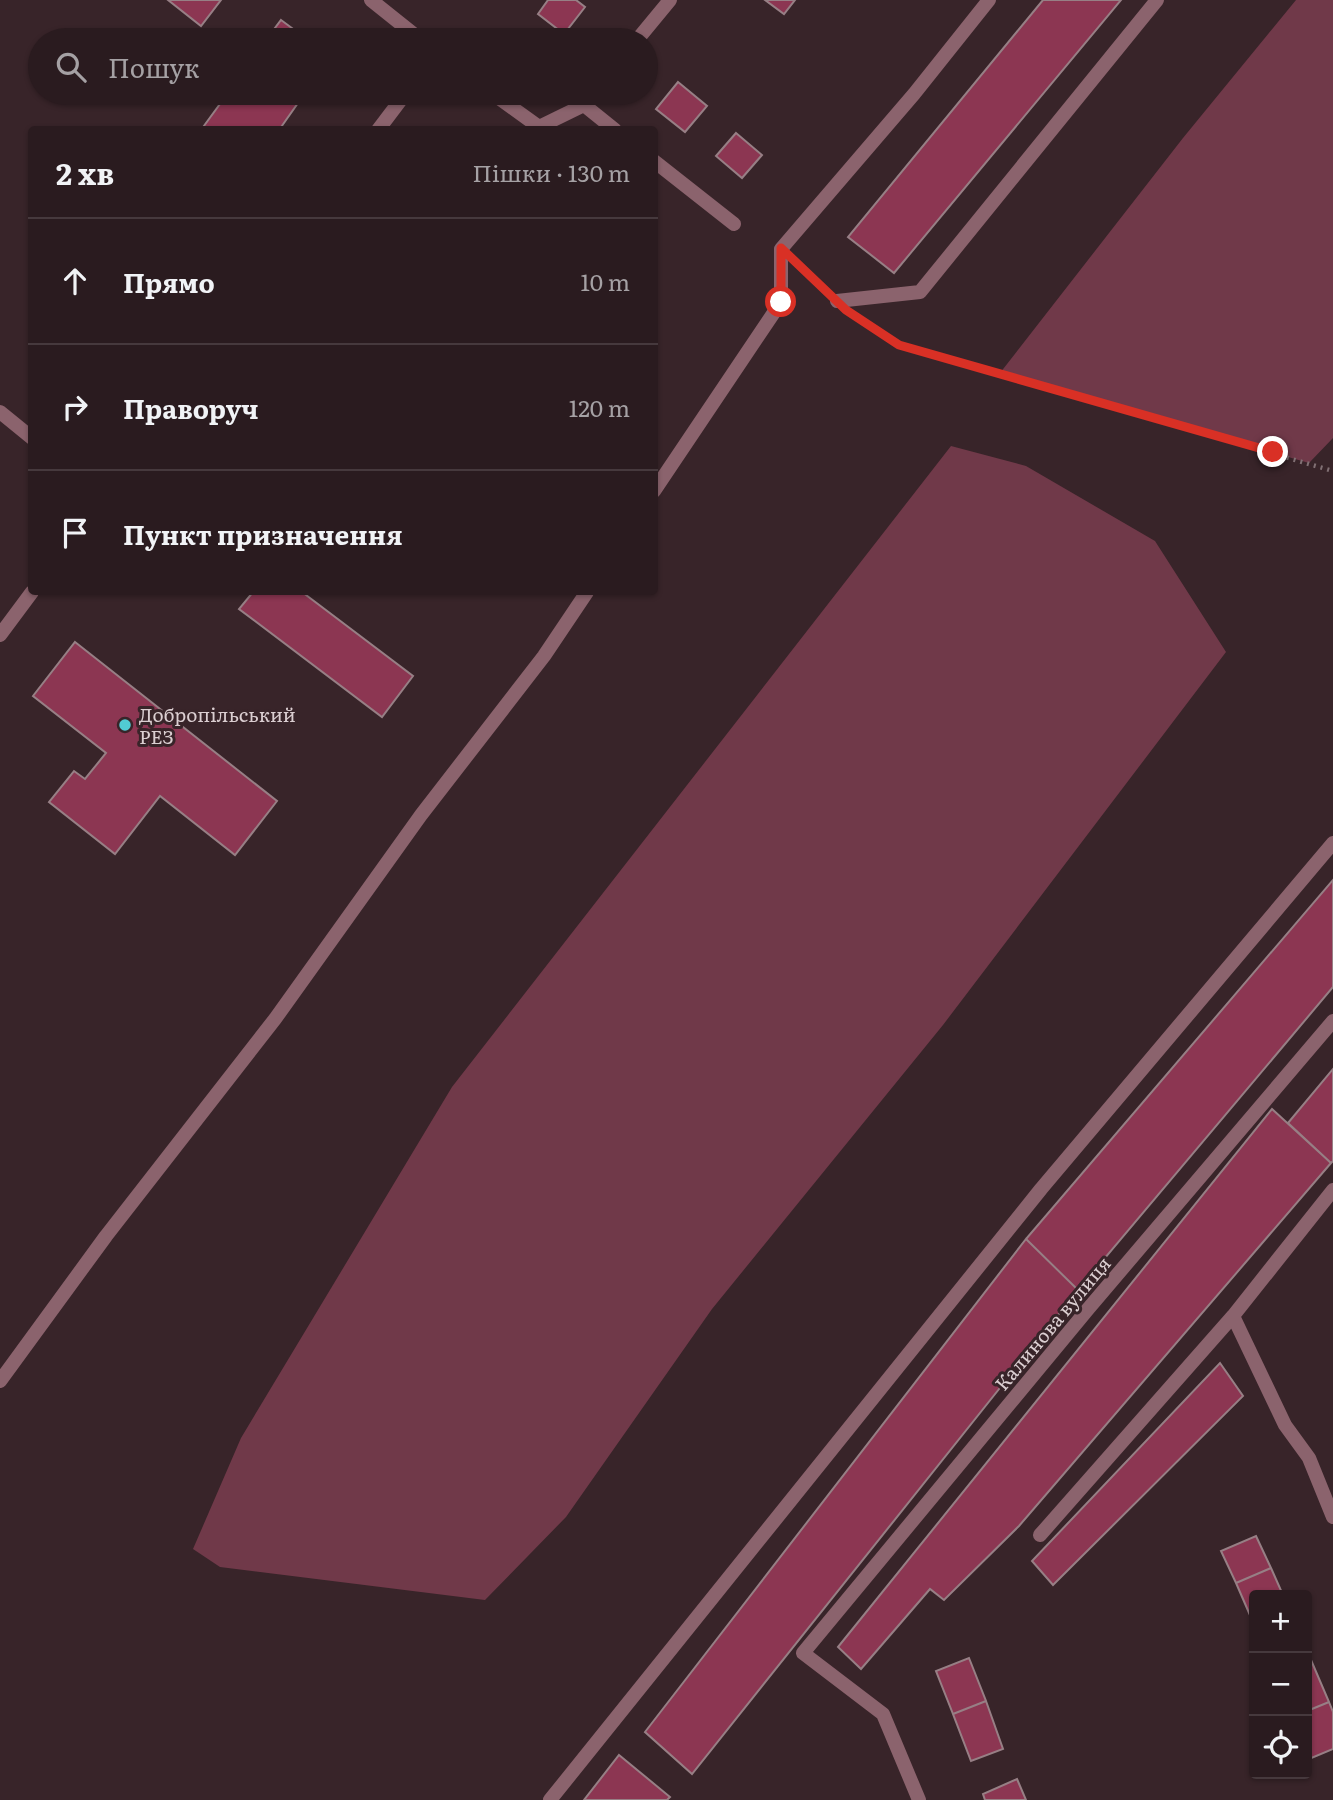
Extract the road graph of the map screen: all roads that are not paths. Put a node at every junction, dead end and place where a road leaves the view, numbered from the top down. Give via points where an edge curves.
1 (371, 0) edge
2 (670, 0) edge
3 (989, 0) edge
4 (1157, 0) edge
5 (406, 28) edge
6 (648, 28) edge
7 (396, 105) edge
8 (509, 105) edge
9 (584, 105) joint
10 (381, 126) edge
11 (538, 126) edge
12 (541, 126) edge
13 (610, 126) edge
14 (658, 164) edge
15 (734, 224) dead end
16 (836, 301) road end
17 (0, 412) edge
18 (28, 435) edge
19 (658, 485) edge
20 (30, 595) edge
21 (585, 595) edge
22 (0, 635) edge
23 (1333, 843) edge
24 (1333, 1021) edge
25 (1333, 1190) edge
26 (1233, 1316) junction
27 (0, 1381) edge
28 (1333, 1517) edge
29 (1040, 1535) dead end
30 (550, 1800) edge
31 (919, 1800) edge

1 - 5 street
2 - 6 street
3 - 19 street via 781,248 781,302
4 - 16 street via 920,292
7 - 10 street
8 - 11 street
9 - 12 street
9 - 13 street
14 - 15 street
17 - 18 street
20 - 22 street
21 - 27 street via 275,1018
23 - 30 street via 1041,1189
24 - 31 street, Калинова вулиця via 803,1653 883,1714
25 - 26 street
26 - 28 street via 1285,1425 1309,1458
26 - 29 street

